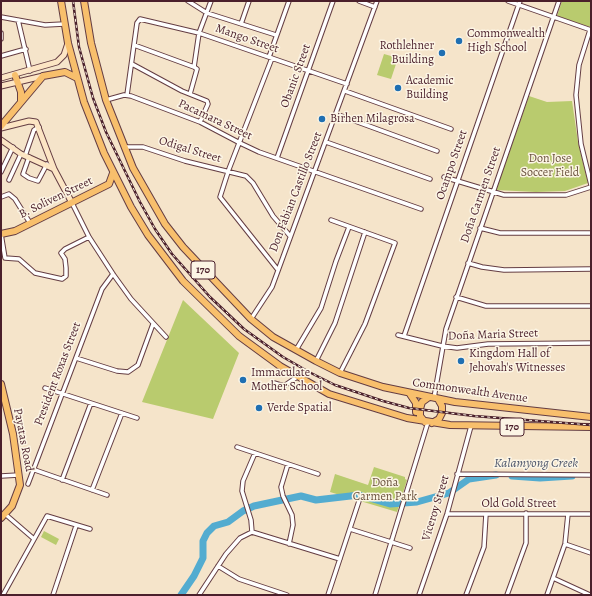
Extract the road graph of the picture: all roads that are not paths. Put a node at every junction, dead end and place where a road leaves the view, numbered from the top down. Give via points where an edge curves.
1 (61, 1) edge
2 (84, 1) edge
3 (188, 1) edge
4 (211, 1) edge
5 (249, 1) edge
6 (289, 1) edge
7 (333, 1) edge
8 (359, 1) edge
9 (377, 1) edge
10 (508, 1) edge
11 (559, 1) edge
12 (519, 3) edge
13 (375, 7) junction
14 (207, 13) junction
15 (1, 17) edge
16 (553, 17) junction
17 (18, 20) junction
18 (64, 24) junction
19 (241, 24) junction
20 (590, 30) edge
21 (1, 33) edge
22 (199, 33) junction
23 (276, 35) junction
24 (1, 39) edge
25 (68, 43) junction
26 (134, 45) junction
27 (26, 49) junction
28 (1, 56) edge
29 (270, 58) junction
30 (132, 64) junction
31 (194, 67) junction
32 (30, 71) junction
33 (308, 71) junction
34 (15, 75) junction
35 (43, 76) junction
36 (1, 78) edge
37 (77, 78) junction
38 (17, 82) junction
39 (347, 84) junction
40 (1, 86) edge
41 (345, 91) junction
42 (127, 94) junction
43 (190, 94) junction
44 (106, 100) junction
45 (21, 101) junction
46 (336, 114) junction
47 (200, 122) junction
48 (1, 127) edge
49 (39, 127) junction
50 (451, 129) dead end
51 (1, 140) edge
52 (326, 142) junction
53 (240, 144) junction
54 (13, 147) junction
55 (124, 147) junction
56 (437, 151) dead end
57 (25, 155) junction
58 (277, 158) junction
59 (47, 164) junction
60 (54, 169) junction
61 (315, 171) junction
62 (1, 172) edge
63 (228, 172) junction
64 (113, 173) junction
65 (444, 177) dead end
66 (430, 179) dead end
67 (9, 180) dead end
68 (458, 182) junction
69 (591, 186) edge
70 (492, 193) junction
71 (1, 197) edge
72 (72, 203) junction
73 (421, 209) dead end
74 (331, 220) dead end
75 (30, 224) junction
76 (349, 227) junction
77 (480, 228) junction
78 (365, 232) junction
79 (591, 233) edge
80 (1, 234) edge
81 (290, 236) junction
82 (89, 237) junction
83 (468, 263) junction
84 (591, 269) edge
85 (278, 270) junction
86 (113, 274) junction
87 (456, 298) junction
88 (591, 306) edge
89 (251, 319) junction
90 (153, 324) junction
91 (398, 335) dead end
92 (404, 336) junction
93 (166, 337) dead end
94 (591, 343) edge
95 (442, 346) junction
96 (296, 350) junction
97 (76, 358) junction
98 (316, 361) junction
99 (340, 373) junction
100 (297, 377) junction
101 (274, 383) dead end
102 (1, 384) edge
103 (45, 388) dead end
104 (62, 393) junction
105 (408, 393) junction
106 (433, 398) junction
107 (91, 403) junction
108 (122, 413) junction
109 (591, 417) edge
110 (137, 418) dead end
111 (413, 419) junction
112 (428, 422) junction
113 (471, 426) junction
114 (591, 427) edge
115 (237, 447) dead end
116 (254, 453) junction
117 (288, 464) junction
118 (32, 469) junction
119 (318, 474) dead end
120 (457, 474) junction
121 (591, 475) edge
122 (1, 476) edge
123 (19, 476) junction
124 (62, 480) junction
125 (28, 484) dead end
126 (92, 490) junction
127 (108, 495) dead end
128 (359, 501) dead end
129 (526, 513) junction
130 (447, 514) junction
131 (486, 514) junction
132 (568, 514) junction
133 (591, 514) edge
134 (3, 516) edge
135 (76, 526) junction
136 (90, 529) dead end
137 (350, 529) junction
138 (252, 532) junction
139 (34, 539) junction
140 (392, 542) junction
141 (289, 544) junction
142 (565, 544) junction
143 (410, 548) dead end
144 (591, 553) edge
145 (340, 559) junction
146 (218, 566) junction
147 (553, 578) junction
148 (3, 595) edge
149 (53, 595) edge
150 (199, 595) edge
151 (287, 595) edge
152 (328, 595) edge
153 (375, 595) edge
154 (419, 595) edge
155 (466, 595) edge
156 (507, 595) edge
157 (546, 595) edge
158 (590, 595) edge

1 - 18 main road, 170
2 - 44 main road, Commonwealth Avenue / 170 via 88,32
3 - 14 street
4 - 14 street
5 - 19 street
6 - 23 street
7 - 33 street, Obanic Street
8 - 13 street
9 - 13 street, Don Fabian Castillo Street
10 - 12 street
11 - 16 street, Doña Carmen Street
12 - 16 street
12 - 68 street, Ocampo Street
13 - 39 street, Don Fabian Castillo Street
14 - 19 street
14 - 22 street
15 - 17 street
16 - 20 street
16 - 70 street, Doña Carmen Street
17 - 18 street
17 - 27 street
18 - 25 main road, 170
19 - 23 street
20 - 69 street via 579,65 576,95 581,144
21 - 24 street
22 - 26 street, Mango Street via 139,20
22 - 29 street, Mango Street
22 - 31 street
23 - 29 street
25 - 32 street via 64,55 57,62
25 - 37 main road, 170
26 - 30 street
26 - 31 street
27 - 28 street
27 - 32 street
29 - 33 street, Mango Street
29 - 53 street
30 - 42 street
30 - 43 street
31 - 43 street via 197,69
32 - 34 street
33 - 39 street, Mango Street
33 - 58 street, Obanic Street
34 - 36 street
34 - 38 main road
35 - 37 main road via 65,72
35 - 38 street
35 - 45 main road
37 - 64 main road, 170 via 90,118
38 - 40 street
38 - 45 main road
39 - 41 street, Don Fabian Castillo Street
41 - 46 street, Don Fabian Castillo Street
41 - 50 street
42 - 44 street
42 - 47 street, Pacamara Street
43 - 47 street via 208,102
44 - 55 main road, Commonwealth Avenue / 170
45 - 48 main road
46 - 52 street, Don Fabian Castillo Street
46 - 56 street
47 - 53 street, Pacamara Street
48 - 49 street via 30,121 36,122
49 - 57 street via 34,130
49 - 60 street
51 - 54 street
52 - 61 street, Don Fabian Castillo Street
52 - 66 street
53 - 58 street, Pacamara Street
53 - 63 street
54 - 57 street
54 - 62 street
55 - 63 street, Odigal Street via 144,147
55 - 89 main road, Commonwealth Avenue / 170 via 165,224 202,269
57 - 59 street
57 - 59 street via 23,174 29,178 38,181
57 - 67 street
58 - 61 street, Pacamara Street
59 - 60 street
60 - 72 street
61 - 73 street, Pacamara Street
61 - 81 street, Don Fabian Castillo Street
63 - 81 street via 246,176 253,183 273,216
63 - 85 street, Odigal Street via 221,198
64 - 72 main road, B. Soliven Street via 109,184
64 - 100 main road, 170 via 148,235 183,281 239,336
65 - 68 street
68 - 70 street
68 - 92 street, Ocampo Street
69 - 70 street via 566,195 513,196
70 - 77 street, Doña Carmen Street
71 - 75 street via 9,194 15,199
72 - 75 main road, B. Soliven Street
72 - 82 street
74 - 76 street
75 - 80 main road, B. Soliven Street
76 - 78 street
76 - 96 street via 321,308
77 - 79 street via 500,233
77 - 83 street, Doña Carmen Street
78 - 98 street via 335,323
78 - 99 street via 395,243 365,324
80 - 82 street via 5,258 20,259 35,273 62,280 66,276 66,260 61,253
81 - 85 street, Don Fabian Castillo Street
82 - 86 street
83 - 84 street via 504,270
83 - 87 street, Doña Carmen Street
85 - 89 street, Don Fabian Castillo Street via 269,293
86 - 90 street
86 - 97 street, President Roxas Street via 102,289
87 - 88 street via 486,306
87 - 95 street, Doña Carmen Street
89 - 96 main road, Commonwealth Avenue / 170
90 - 93 street
90 - 97 street via 138,365 128,372
91 - 92 street, Doña Maria Street
92 - 95 street, Doña Maria Street
94 - 95 street, Doña Maria Street via 488,344 457,348
95 - 106 street, Doña Carmen Street
96 - 98 main road, Commonwealth Avenue / 170
97 - 104 street, President Roxas Street
98 - 99 main road, Commonwealth Avenue / 170
99 - 105 main road, Commonwealth Avenue / 170
100 - 101 street via 284,386
100 - 111 main road, 170 via 335,396
102 - 123 main road, Payatas Road
103 - 104 street
104 - 107 street
104 - 118 street, President Roxas Street
105 - 106 main road, Commonwealth Avenue / 170
105 - 111 main road via 417,406
106 - 109 main road, Commonwealth Avenue / 170
106 - 112 main road via 422,402 420,408 420,416
106 - 112 main road via 442,404 443,411 440,418
107 - 108 street
107 - 124 street
108 - 110 street
108 - 126 street
111 - 112 main road, 170
112 - 113 main road, 170
112 - 140 street
113 - 114 main road, 170
113 - 120 street, Viceroy Street
115 - 116 street
116 - 117 street
116 - 138 street via 242,488
117 - 119 street
117 - 141 street via 281,487 292,515 293,525
118 - 124 street
118 - 125 street, President Roxas Street
120 - 121 street
120 - 130 street, Viceroy Street
122 - 123 street
123 - 134 main road, Payatas Road via 18,494
124 - 126 street
126 - 127 street
128 - 137 street
129 - 131 street, Old Gold Street
129 - 132 street, Old Gold Street
129 - 156 street via 526,543
130 - 131 street, Old Gold Street
130 - 154 street, Viceroy Street
131 - 155 street via 484,547
132 - 133 street, Old Gold Street
132 - 142 street
134 - 139 street
135 - 136 street
135 - 139 street via 46,516
135 - 149 street
137 - 140 street
137 - 145 street
138 - 141 street
138 - 146 street via 240,538
139 - 148 street
140 - 143 street
140 - 153 street
141 - 145 street
142 - 144 street
142 - 147 street
145 - 152 street
146 - 150 street
146 - 151 street via 239,579
147 - 157 street
147 - 158 street

